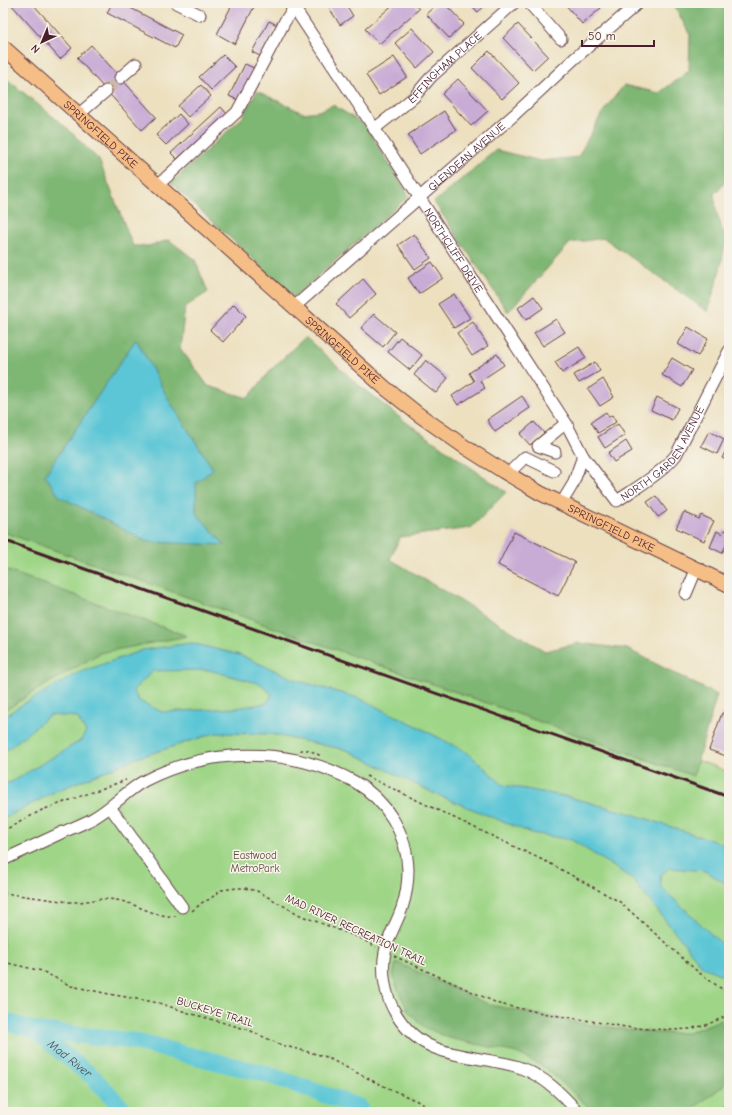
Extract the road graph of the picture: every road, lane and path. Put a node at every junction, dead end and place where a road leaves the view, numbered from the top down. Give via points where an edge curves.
1 (176, 3) edge
2 (514, 3) edge
3 (529, 3) edge
4 (638, 3) edge
5 (292, 6) edge
6 (200, 15) dead end
7 (561, 39) dead end
8 (3, 47) edge
9 (136, 64) dead end
10 (120, 78) tunnel mouth
11 (106, 91) tunnel mouth
12 (78, 115) junction
13 (374, 128) junction
14 (158, 185) junction
15 (419, 197) junction
16 (294, 307) junction
17 (729, 351) edge
18 (566, 423) junction
19 (538, 446) junction
20 (555, 452) dead end
21 (583, 456) junction
22 (524, 457) junction
23 (554, 471) dead end
24 (508, 474) junction
25 (561, 504) junction
26 (696, 570) junction
27 (729, 585) edge
28 (686, 594) dead end
29 (294, 750) dead end
30 (324, 757) dead end
31 (366, 776) dead end
32 (129, 779) dead end
33 (110, 807) junction
34 (3, 831) edge
35 (3, 860) edge
36 (3, 893) edge
37 (185, 911) junction
38 (385, 952) junction
39 (3, 962) edge
40 (729, 994) edge
41 (729, 1015) edge
42 (729, 1110) edge
43 (437, 1112) edge
44 (578, 1112) edge
45 (726, 1112) edge

1 - 6 street
2 - 13 street, EFFINGHAM PLACE via 430,77 414,97
3 - 7 street
4 - 15 street, GLENDEAN AVENUE
5 - 13 street, NORTHCLIFF DRIVE
5 - 14 street via 237,112
8 - 12 main road, SPRINGFIELD PIKE
9 - 10 street
11 - 12 street
12 - 14 main road, SPRINGFIELD PIKE
13 - 15 street, NORTHCLIFF DRIVE
14 - 16 main road, SPRINGFIELD PIKE
15 - 16 street, GLENDEAN AVENUE
15 - 18 street, NORTHCLIFF DRIVE
16 - 24 main road, SPRINGFIELD PIKE via 418,414 465,448
17 - 21 street, NORTH GARDEN AVENUE via 676,455 663,469 617,501
18 - 19 street
18 - 21 street, NORTHCLIFF DRIVE
19 - 20 street
19 - 22 street
21 - 25 street via 573,484
22 - 23 street
22 - 24 street
24 - 25 main road, SPRINGFIELD PIKE
25 - 26 main road, SPRINGFIELD PIKE
26 - 27 main road, SPRINGFIELD PIKE
26 - 28 street
29 - 30 path via 309,750
31 - 40 path via 551,864 620,902 698,972
32 - 34 path via 42,810
33 - 35 street via 91,819
33 - 37 street
33 - 38 street via 144,781 194,762 229,756 290,759 309,763 347,778 378,799 387,810 403,841 406,854 408,882 402,910
36 - 37 path via 75,903 102,899 116,900 159,915 173,916
37 - 38 path, MAD RIVER RECREATION TRAIL via 210,899 221,890 245,888 258,891 302,916 360,938
38 - 41 path, MAD RIVER RECREATION TRAIL via 499,1004 542,1013 632,1028 672,1030 689,1029
38 - 44 street via 384,977 388,996 404,1026 413,1034 426,1044 450,1054 508,1064 535,1074 562,1094
39 - 43 path, BUCKEYE TRAIL via 42,971 71,986 159,1003 249,1030 281,1045 324,1056
42 - 45 street

